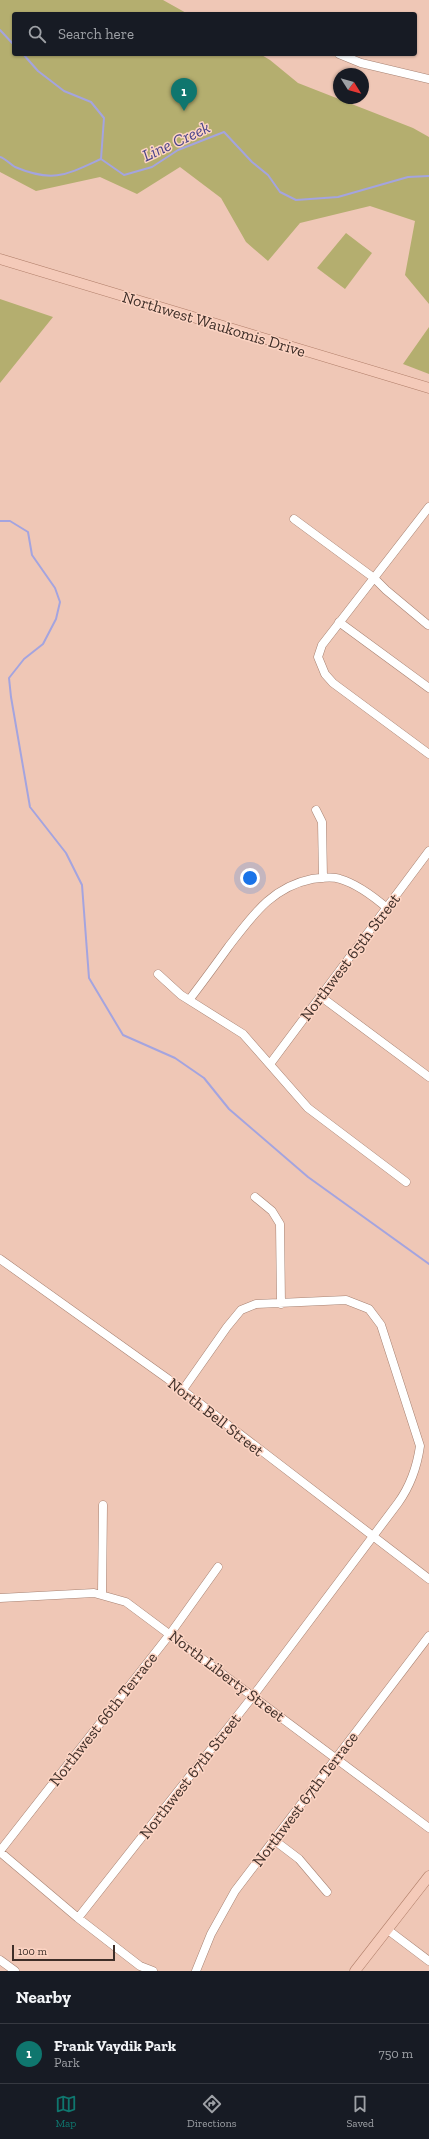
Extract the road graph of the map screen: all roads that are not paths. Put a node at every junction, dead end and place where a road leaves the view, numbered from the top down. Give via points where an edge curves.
1 (344, 56) edge
2 (429, 79) edge
3 (0, 259) edge
4 (429, 388) edge
5 (429, 507) edge
6 (294, 519) dead end
7 (374, 578) junction
8 (340, 622) junction
9 (428, 625) edge
10 (429, 688) edge
11 (429, 754) edge
12 (316, 810) dead end
13 (429, 851) edge
14 (323, 878) junction
15 (386, 908) junction
16 (158, 974) dead end
17 (320, 996) junction
18 (189, 1000) junction
19 (270, 1064) junction
20 (429, 1077) edge
21 (406, 1182) dead end
22 (255, 1197) dead end
23 (0, 1259) edge
24 (281, 1304) junction
25 (182, 1391) junction
26 (103, 1505) dead end
27 (373, 1537) junction
28 (218, 1567) dead end
29 (429, 1579) edge
30 (102, 1594) junction
31 (0, 1598) edge
32 (170, 1634) junction
33 (429, 1636) edge
34 (253, 1696) junction
35 (336, 1758) junction
36 (429, 1828) edge
37 (274, 1840) junction
38 (0, 1851) edge
39 (429, 1876) edge
40 (327, 1892) dead end
41 (78, 1918) junction
42 (388, 1930) junction
43 (0, 1960) edge
44 (429, 1961) edge
45 (15, 1971) edge
46 (153, 1971) edge
47 (196, 1971) edge
48 (355, 1971) edge

1 - 2 street via 361,63
3 - 4 main road, Northwest Waukomis Drive
5 - 7 street
6 - 7 street
7 - 8 street
7 - 9 street
8 - 10 street
8 - 11 street via 322,644 318,657 322,668 333,683
12 - 14 street via 322,822
13 - 15 street, Northwest 65th Street
14 - 15 street via 339,878 372,896
14 - 18 street via 285,888 261,906
15 - 17 street, Northwest 65th Street
16 - 18 street
17 - 19 street, Northwest 65th Street
17 - 20 street
18 - 19 street via 244,1034
19 - 21 street via 308,1108
22 - 24 street via 272,1211 280,1224
23 - 25 street, North Bell Street
24 - 25 street, Northwest 67th Street via 256,1304 241,1310
24 - 27 street, Northwest 67th Street via 346,1300 368,1309 381,1325 420,1446 410,1484
25 - 27 street, North Bell Street
26 - 30 street
27 - 29 street, North Bell Street
27 - 34 street, Northwest 67th Street
28 - 32 street, Northwest 66th Terrace
30 - 31 street, North Liberty Street
30 - 32 street, North Liberty Street via 126,1602
32 - 34 street, North Liberty Street
32 - 38 street, Northwest 66th Terrace
33 - 35 street, Northwest 67th Terrace
34 - 35 street, North Liberty Street
34 - 41 street, Northwest 67th Street
35 - 36 street, North Liberty Street
35 - 37 street, Northwest 67th Terrace
37 - 40 street via 299,1859
37 - 47 street, Northwest 67th Terrace via 224,1910
38 - 41 street
39 - 42 main road
41 - 46 street via 140,1966
42 - 44 street
42 - 48 main road
43 - 45 street

